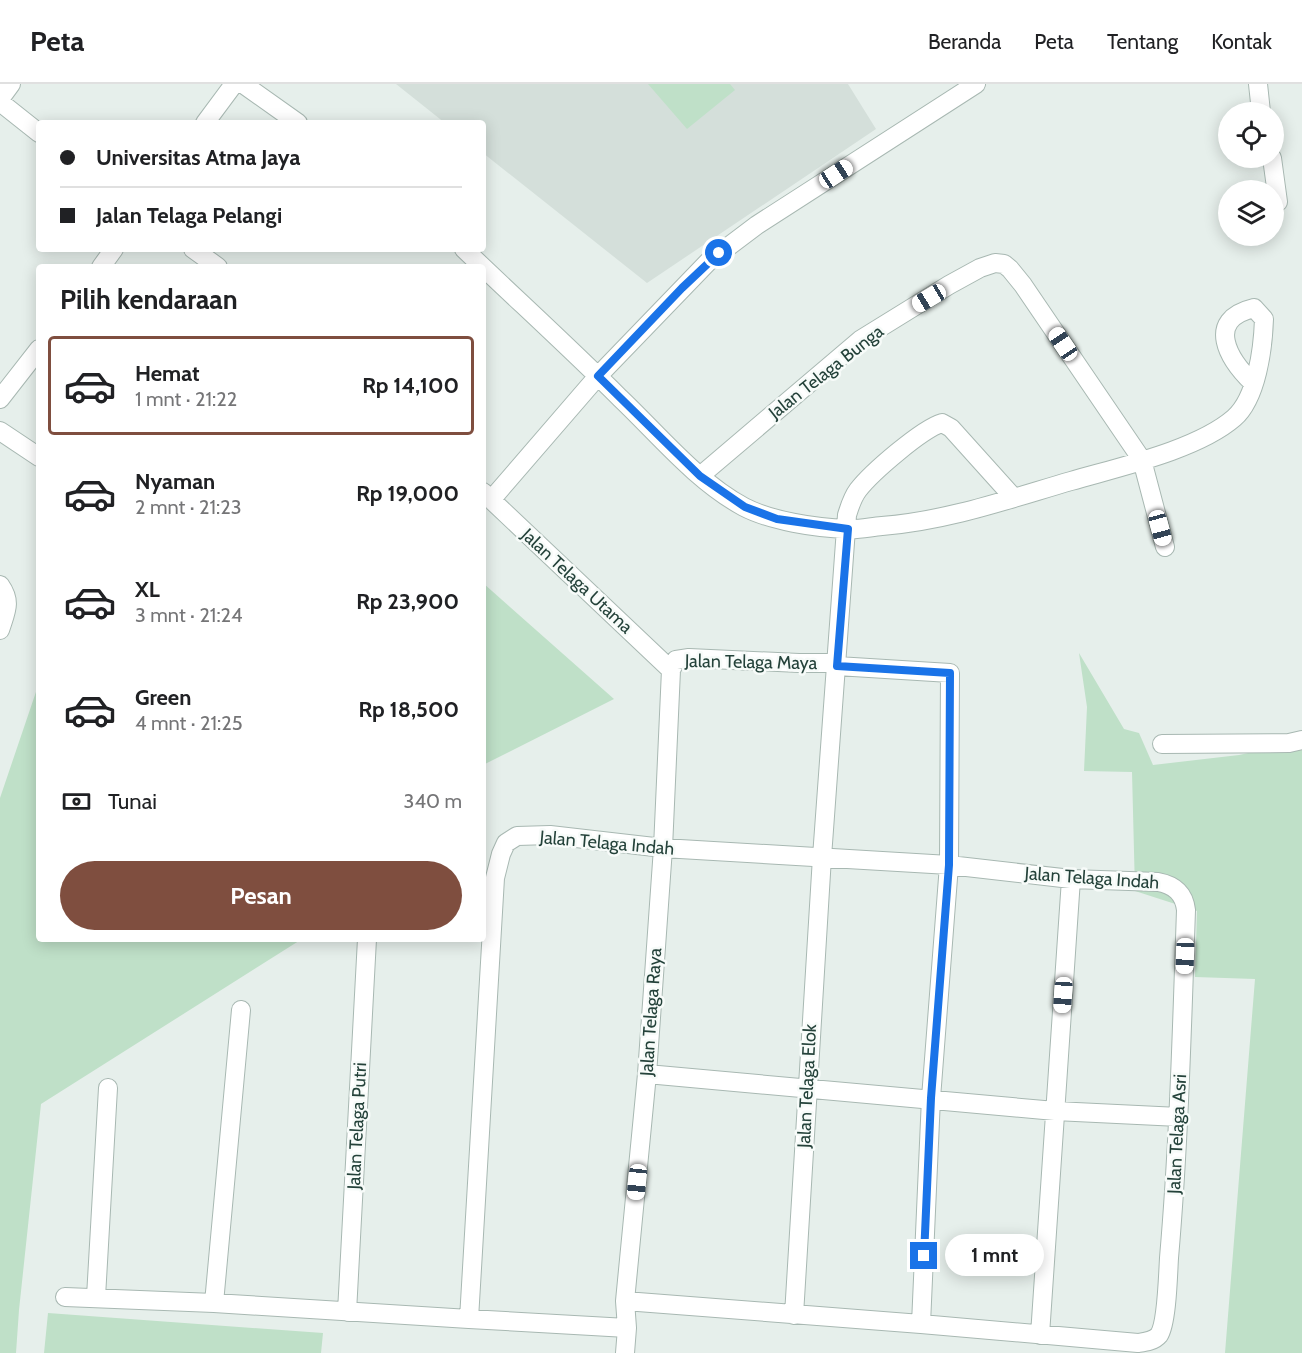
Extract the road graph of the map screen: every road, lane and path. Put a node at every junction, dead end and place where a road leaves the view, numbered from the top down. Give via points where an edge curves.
1 (11, 84) edge
2 (243, 84) edge
3 (976, 84) edge
4 (1257, 84) edge
5 (0, 101) edge
6 (1260, 102) edge
7 (207, 120) edge
8 (294, 120) edge
9 (36, 131) edge
10 (197, 252) edge
11 (467, 252) edge
12 (214, 264) edge
13 (480, 264) edge
14 (486, 270) edge
15 (36, 353) edge
16 (598, 376) junction
17 (1252, 383) dead end
18 (0, 399) edge
19 (0, 431) edge
20 (36, 455) edge
21 (1142, 460) junction
22 (700, 476) junction
23 (487, 496) edge
24 (1014, 498) junction
25 (848, 529) junction
26 (1165, 548) dead end
27 (0, 585) edge
28 (0, 630) edge
29 (837, 665) junction
30 (671, 670) junction
31 (1302, 740) edge
32 (1162, 744) dead end
33 (663, 848) junction
34 (822, 857) junction
35 (949, 865) junction
36 (1071, 879) junction
37 (1186, 910) joint
38 (367, 942) edge
39 (241, 1010) dead end
40 (647, 1074) junction
41 (108, 1088) dead end
42 (807, 1089) junction
43 (931, 1098) junction
44 (1055, 1111) junction
45 (1179, 1117) junction
46 (65, 1297) dead end
47 (96, 1297) junction
48 (625, 1302) junction
49 (214, 1303) junction
50 (347, 1312) junction
51 (795, 1315) junction
52 (469, 1319) junction
53 (921, 1324) junction
54 (627, 1328) junction
55 (1040, 1335) junction
56 (626, 1353) edge

1 - 5 street
2 - 7 street via 234,84 229,89
2 - 8 street
3 - 16 street via 730,244
4 - 6 street
5 - 9 street
10 - 12 street
11 - 13 street
14 - 16 street
15 - 18 street
16 - 22 street
16 - 23 street
17 - 21 street via 1248,399 1235,417 1202,439
19 - 20 street
21 - 22 street, Jalan Telaga Bunga via 1023,285 1004,264 995,262 949,285 860,340
21 - 24 street
21 - 26 street
22 - 25 street via 745,507 777,519
23 - 30 street, Jalan Telaga Utama
24 - 25 street via 943,518
24 - 25 street, Jalan Telaga Elok via 951,428 942,423 924,432 866,480 851,501
25 - 29 street, Jalan Telaga Elok
27 - 28 street via 8,601
29 - 30 street, Jalan Telaga Maya via 689,658 676,660
29 - 34 street, Jalan Telaga Elok
29 - 35 street via 950,673
30 - 33 street, Jalan Telaga Raya
31 - 32 street
33 - 34 street, Jalan Telaga Indah
33 - 40 street, Jalan Telaga Raya
33 - 52 street, Jalan Telaga Indah via 550,835 517,836 506,843 501,854 495,878
34 - 35 street, Jalan Telaga Indah
34 - 42 street, Jalan Telaga Elok
35 - 36 street, Jalan Telaga Indah
35 - 43 street
36 - 37 street, Jalan Telaga Indah via 1170,884 1185,899
36 - 44 street
37 - 45 street, Jalan Telaga Asri
38 - 50 street, Jalan Telaga Putri
39 - 49 street
40 - 42 street
40 - 48 street, Jalan Telaga Raya
41 - 47 street
42 - 43 street
42 - 51 street, Jalan Telaga Elok
43 - 44 street
43 - 53 street
44 - 45 street
44 - 55 street
45 - 55 street, Jalan Telaga Asri via 1172,1226 1158,1335 1138,1343
46 - 47 street
47 - 49 street
48 - 51 street
48 - 54 street, Jalan Telaga Raya
49 - 50 street
50 - 52 street
51 - 53 street
52 - 54 street
53 - 55 street
54 - 56 street, Jalan Telaga Raya

